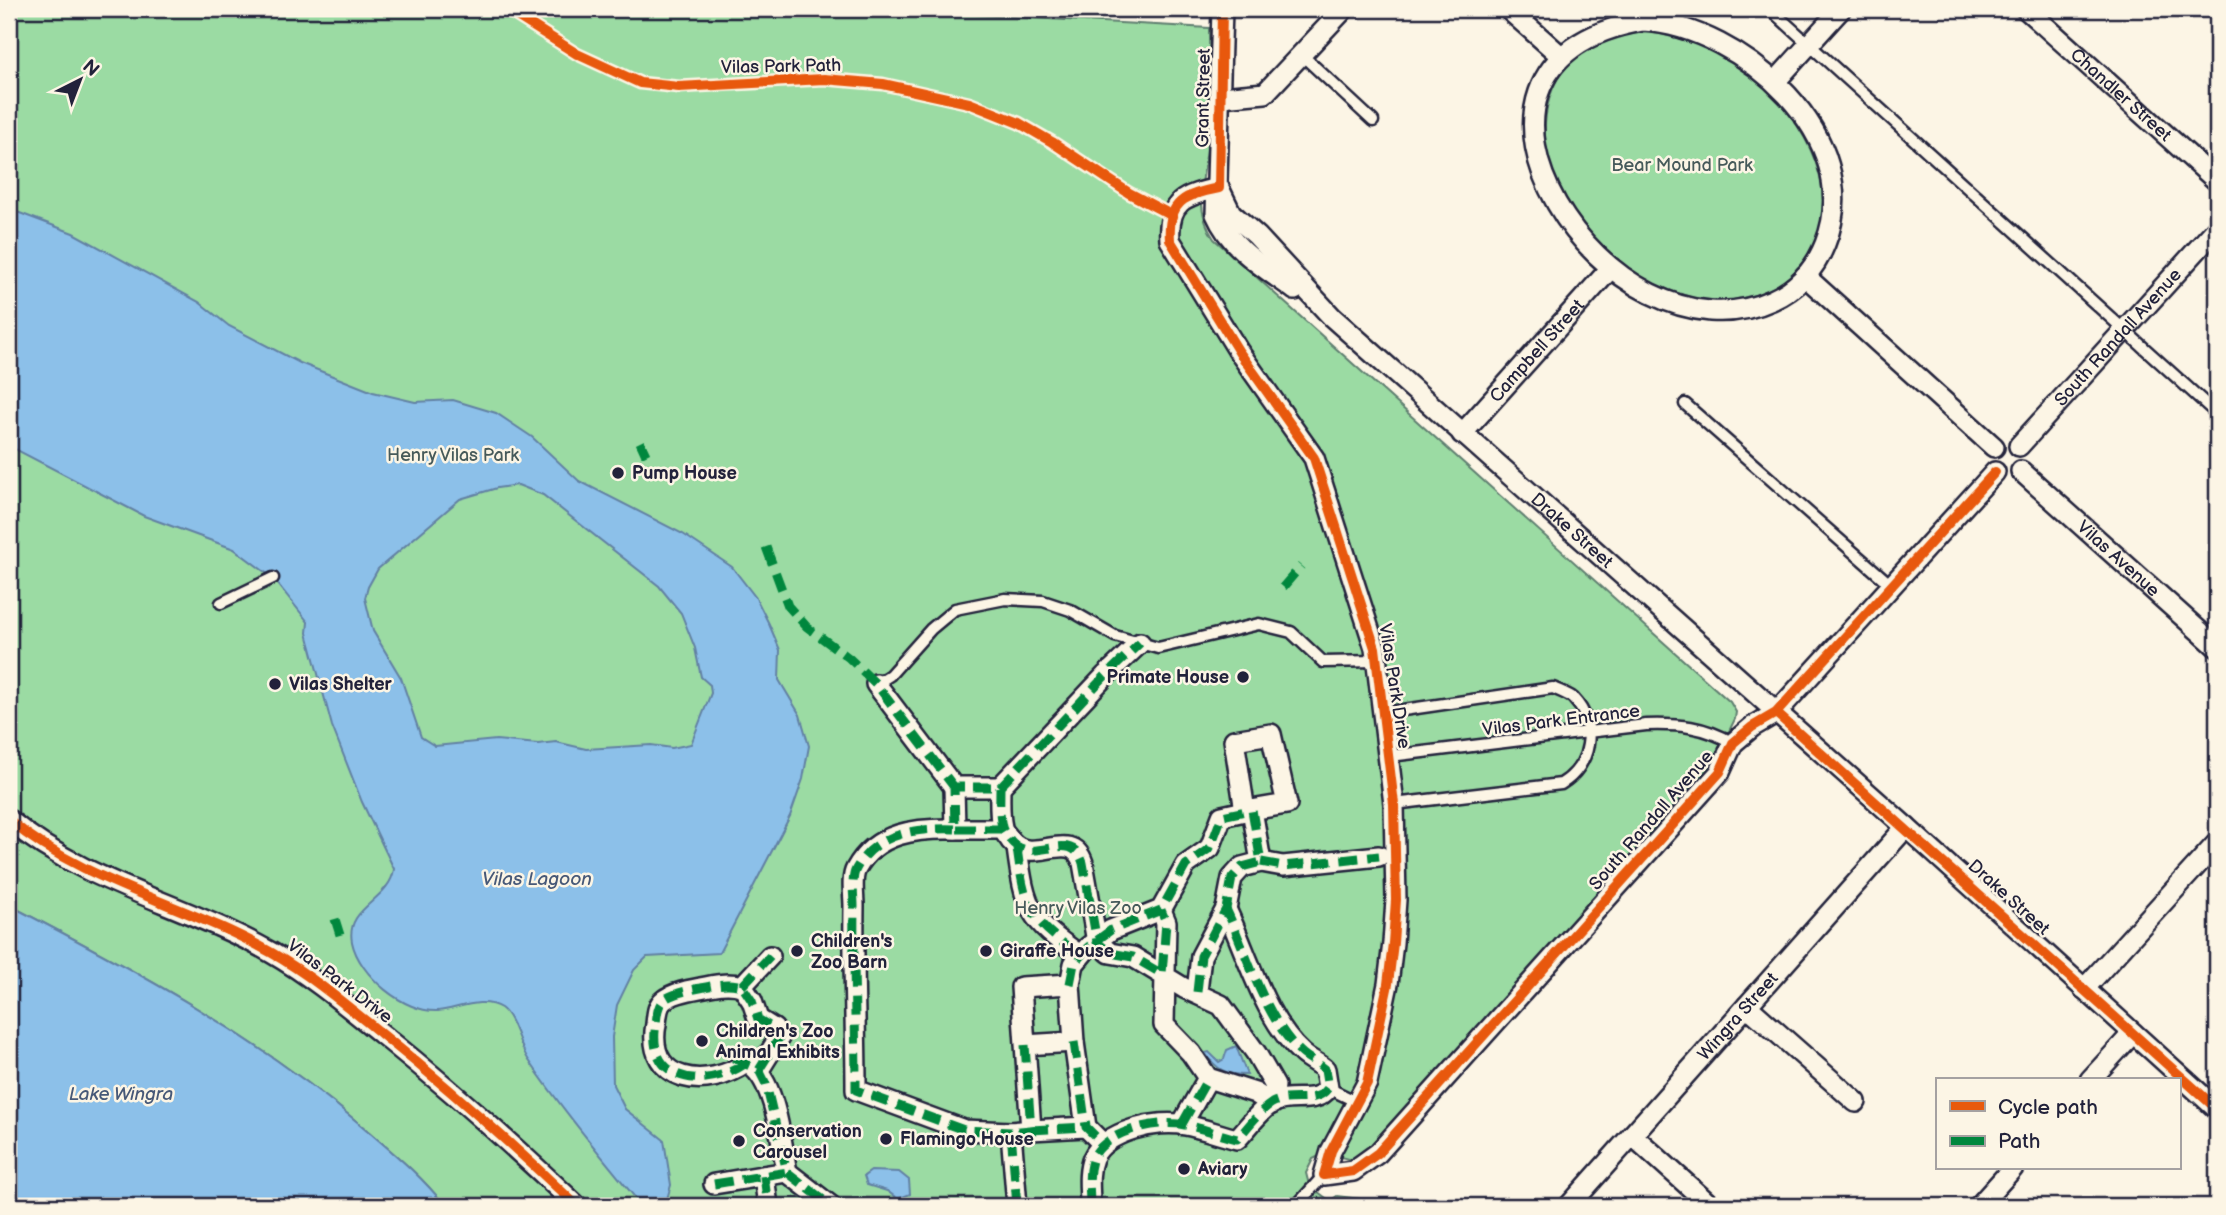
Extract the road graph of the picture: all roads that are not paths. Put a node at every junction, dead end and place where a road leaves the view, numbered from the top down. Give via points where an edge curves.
1 (1222, 9) edge
2 (1344, 9) edge
3 (1508, 9) edge
4 (1770, 9) edge
5 (1841, 9) edge
6 (2026, 9) edge
7 (1808, 45) junction
8 (1302, 55) junction
9 (1561, 56) junction
10 (1774, 82) junction
11 (1221, 97) junction
12 (1373, 121) dead end
13 (2217, 181) edge
14 (1219, 188) junction
15 (2217, 228) edge
16 (1611, 268) junction
17 (1805, 276) junction
18 (2123, 331) junction
19 (1685, 404) dead end
20 (2217, 414) edge
21 (1462, 434) junction
22 (2019, 446) junction
23 (1994, 447) junction
24 (2021, 471) junction
25 (1995, 472) junction
26 (273, 578) dead end
27 (1892, 587) junction
28 (221, 603) dead end
29 (1140, 643) junction
30 (2217, 647) edge
31 (1377, 661) junction
32 (876, 684) joint
33 (1383, 713) junction
34 (1776, 713) junction
35 (1588, 733) junction
36 (1733, 743) junction
37 (1390, 756) junction
38 (954, 787) junction
39 (1000, 787) junction
40 (1394, 804) junction
41 (9, 820) edge
42 (1906, 827) junction
43 (1002, 829) junction
44 (955, 830) junction
45 (2217, 843) edge
46 (1017, 848) junction
47 (1379, 856) dead end
48 (1261, 862) junction
49 (1226, 909) junction
50 (1161, 910) junction
51 (1097, 942) junction
52 (1080, 955) junction
53 (771, 956) dead end
54 (1163, 974) junction
55 (1070, 984) junction
56 (742, 986) junction
57 (2084, 989) junction
58 (1197, 992) junction
59 (1747, 1006) junction
60 (2133, 1032) junction
61 (1074, 1042) junction
62 (1025, 1045) junction
63 (746, 1064) junction
64 (1208, 1078) junction
65 (2092, 1078) edge
66 (1328, 1088) junction
67 (1357, 1102) junction
68 (1856, 1102) dead end
69 (1272, 1104) junction
70 (2217, 1108) edge
71 (1182, 1124) junction
72 (1086, 1126) junction
73 (1021, 1131) junction
74 (1632, 1135) junction
75 (1103, 1144) junction
76 (2011, 1170) edge
77 (787, 1172) junction
78 (1324, 1175) junction
79 (764, 1176) junction
80 (714, 1184) dead end
81 (577, 1206) edge
82 (768, 1206) edge
83 (831, 1206) edge
84 (1017, 1206) edge
85 (1090, 1206) edge
86 (1296, 1206) edge
87 (1569, 1206) edge
88 (1711, 1206) edge
89 (1979, 1206) edge

1 - 11 street, Grant Street
2 - 8 street
3 - 9 street
4 - 7 lane
5 - 7 street
6 - 13 street, Chandler Street
7 - 10 street
7 - 18 lane
8 - 11 street via 1265,93
8 - 12 lane
9 - 10 street via 1602,32 1643,21 1664,22 1730,47
9 - 16 street via 1549,70 1536,107 1537,163 1572,226
10 - 17 street via 1821,147 1832,180 1832,223 1819,258
11 - 14 street, Grant Street
14 - 21 street, Drake Street via 1231,213 1332,317
14 - 31 street, Vilas Park Drive via 1195,193 1178,204 1169,225 1170,240 1221,324 1314,458
15 - 18 street, South Randall Avenue
16 - 17 street via 1665,300 1706,311 1759,307 1793,289
16 - 21 street, Campbell Street
17 - 23 street
18 - 20 lane
18 - 22 street, South Randall Avenue
19 - 27 lane
21 - 34 street, Drake Street
22 - 23 street via 2009,442
22 - 24 street via 2025,460
23 - 25 street via 1990,462
24 - 25 street via 2011,477
24 - 30 street, Vilas Avenue
25 - 27 street, South Randall Avenue
26 - 28 lane
27 - 34 street, South Randall Avenue
29 - 31 lane via 1158,648 1259,624 1291,632 1323,662
29 - 32 lane via 1115,636 1070,610 1043,601 973,603 956,609 931,629 914,652
29 - 39 street
31 - 33 street, Vilas Park Drive
32 - 38 street
33 - 35 lane via 1553,688 1572,698
33 - 37 street, Vilas Park Drive
34 - 36 street, South Randall Avenue
34 - 42 street, Drake Street
35 - 36 lane, Vilas Park Entrance via 1675,724 1703,729
35 - 37 lane, Vilas Park Entrance
35 - 40 lane via 1587,757 1577,775 1561,784
36 - 78 street, South Randall Avenue via 1720,772 1396,1135 1353,1171
37 - 40 street, Vilas Park Drive
38 - 39 street
38 - 44 street
39 - 43 street
40 - 67 street, Vilas Park Drive via 1394,943 1381,1024 1367,1083
41 - 81 street, Vilas Park Drive via 70,863 208,921 298,968 440,1082
42 - 57 street, Drake Street
42 - 59 street, Wingra Street
43 - 44 street
43 - 46 street
44 - 73 street via 929,828 895,835 869,850 854,872 856,1090 964,1130
45 - 57 street
46 - 51 street via 1030,852 1064,846 1078,853
46 - 52 street via 1027,906 1045,931
47 - 48 street via 1283,866
48 - 49 street via 1242,867 1231,878
48 - 50 street via 1248,811 1222,816 1210,848 1186,865
49 - 58 street via 1201,957
49 - 66 street via 1252,976 1290,1040 1325,1069
50 - 51 street via 1111,930
50 - 54 street via 1166,922
51 - 52 street
51 - 54 street via 1110,953 1133,957
52 - 55 street
53 - 56 street
54 - 58 street
54 - 64 street via 1164,1025 1192,1053
55 - 61 street
55 - 62 street via 1021,987
56 - 63 street via 758,1019 779,1038
56 - 63 street via 713,985 665,998 653,1040 656,1056 665,1068 689,1079
57 - 60 street, Drake Street
58 - 69 street via 1221,1005 1256,1054 1275,1086
59 - 68 street
59 - 74 street, Wingra Street
60 - 65 street
60 - 70 street, Drake Street
61 - 62 street
61 - 72 street
62 - 73 street
63 - 77 street via 770,1093
64 - 69 street via 1255,1093
64 - 71 street
66 - 67 lane
66 - 69 street via 1315,1098
67 - 78 street, Vilas Park Drive via 1331,1151
69 - 71 street via 1237,1139
71 - 75 street via 1123,1131
72 - 73 street
72 - 75 street
73 - 84 street
74 - 87 street, Wingra Street
74 - 88 street
75 - 85 street via 1091,1166
76 - 89 street
77 - 79 street
77 - 83 street
78 - 86 lane
79 - 80 street
79 - 82 street

